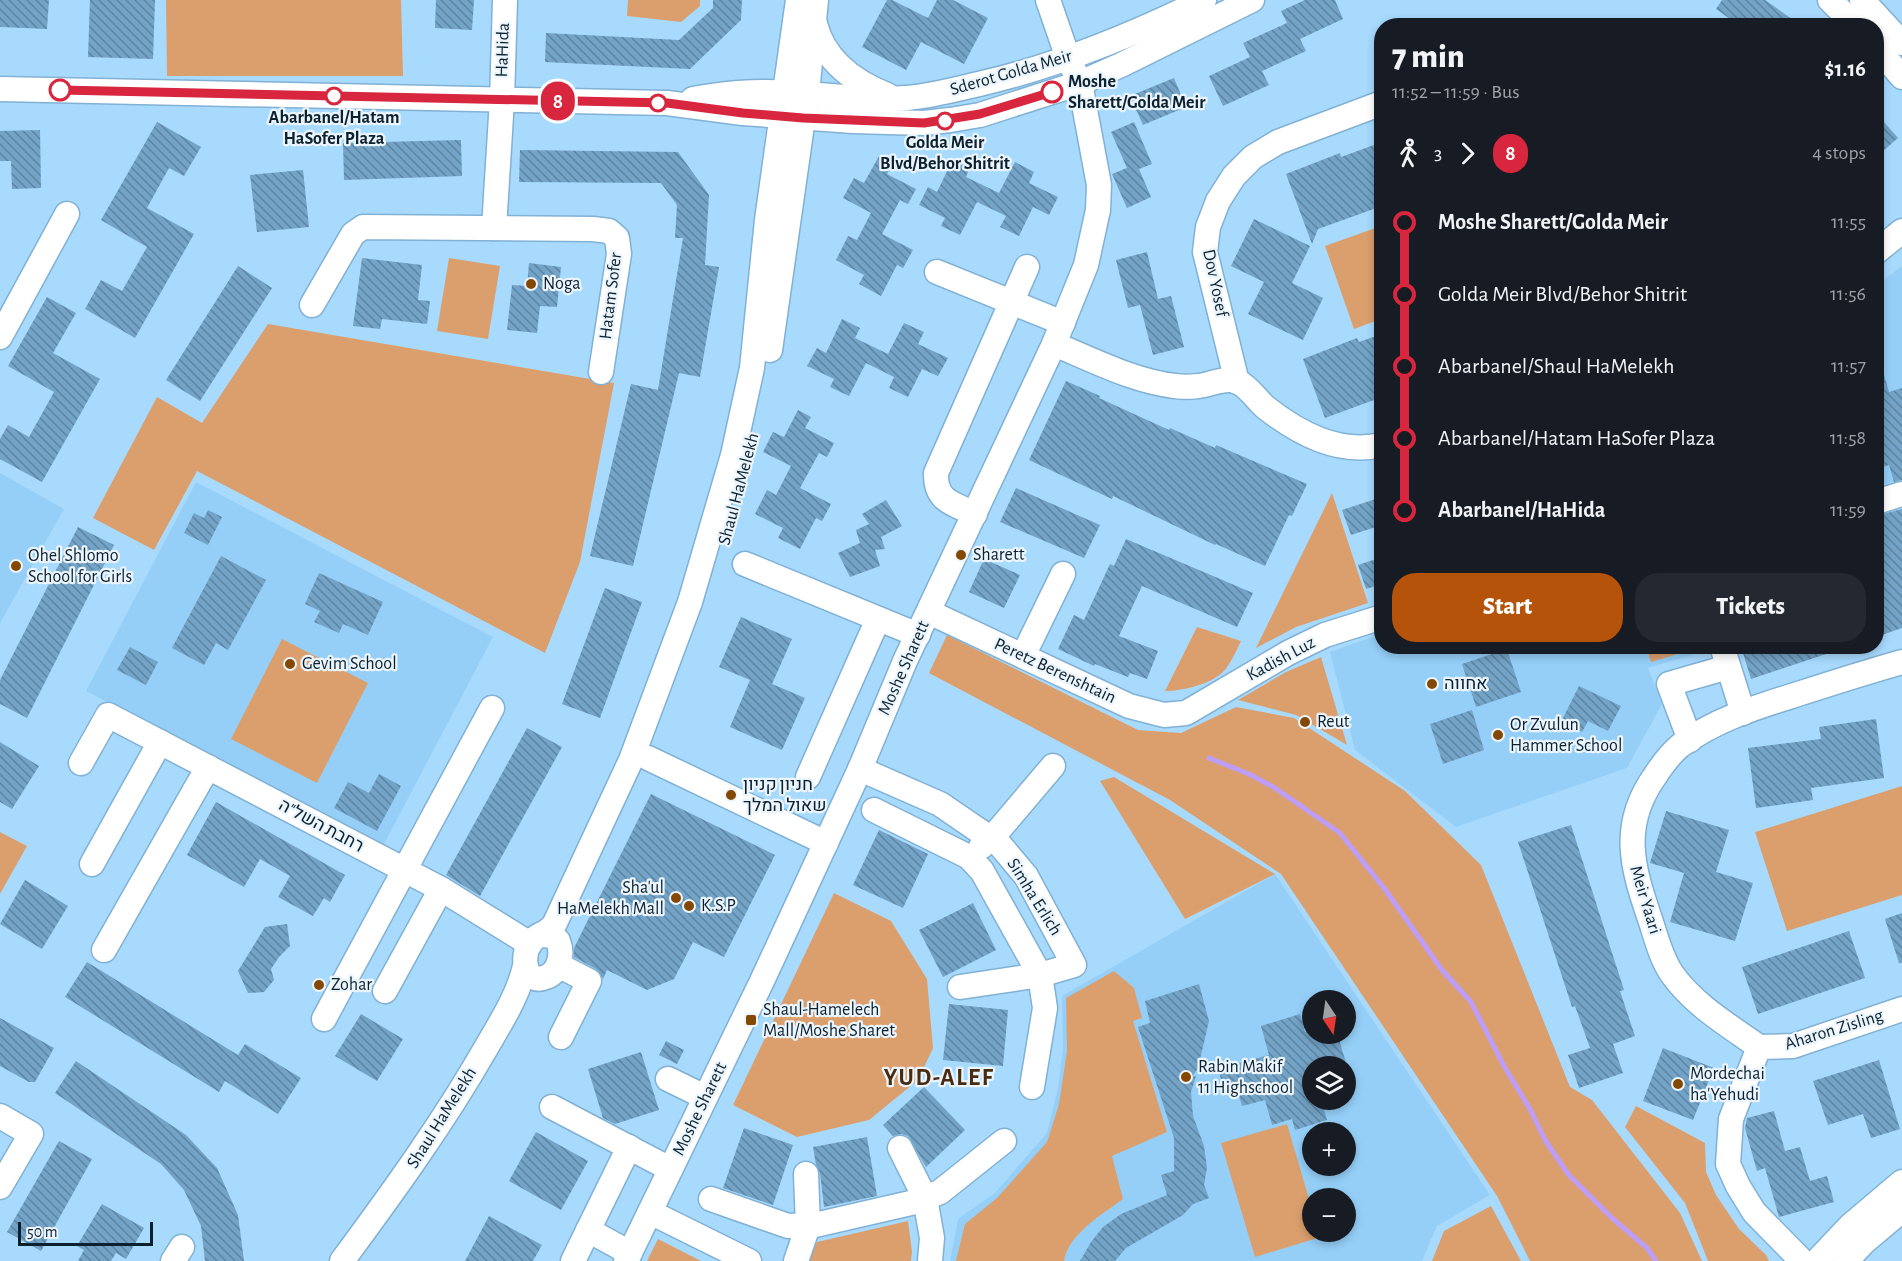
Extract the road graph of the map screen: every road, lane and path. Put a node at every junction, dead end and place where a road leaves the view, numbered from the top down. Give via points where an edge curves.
1 (505, 0) edge
2 (798, 0) edge
3 (1048, 0) edge
4 (1204, 0) edge
5 (1252, 0) edge
6 (1848, 7) edge
7 (815, 10) edge
8 (1864, 18) edge
9 (1884, 31) edge
10 (1902, 43) edge
11 (1884, 56) edge
12 (1068, 58) junction
13 (1902, 77) edge
14 (1080, 83) junction
15 (0, 89) edge
16 (895, 98) junction
17 (502, 100) junction
18 (794, 105) junction
19 (1374, 106) edge
20 (66, 214) dead end
21 (494, 228) junction
22 (1902, 231) edge
23 (1884, 246) edge
24 (1027, 267) dead end
25 (937, 272) dead end
26 (1011, 302) junction
27 (312, 305) dead end
28 (1059, 333) junction
29 (0, 335) edge
30 (601, 372) dead end
31 (1237, 381) junction
32 (1374, 447) edge
33 (1902, 494) edge
34 (1884, 500) edge
35 (975, 514) junction
36 (745, 564) dead end
37 (1063, 574) dead end
38 (929, 612) junction
39 (878, 619) junction
40 (1374, 620) edge
41 (918, 635) junction
42 (1023, 656) junction
43 (1725, 657) edge
44 (1902, 662) edge
45 (492, 708) dead end
46 (1186, 713) joint
47 (1743, 713) junction
48 (1690, 740) junction
49 (160, 742) junction
50 (648, 758) junction
51 (81, 763) dead end
52 (1053, 766) dead end
53 (208, 767) junction
54 (860, 769) junction
55 (808, 777) dead end
56 (874, 810) dead end
57 (992, 838) junction
58 (826, 843) junction
59 (969, 857) junction
60 (92, 864) dead end
61 (405, 870) junction
62 (441, 889) junction
63 (533, 948) junction
64 (104, 950) dead end
65 (556, 964) junction
66 (1040, 975) junction
67 (960, 987) dead end
68 (386, 991) dead end
69 (1902, 1009) edge
70 (324, 1019) dead end
71 (561, 1036) dead end
72 (1759, 1047) junction
73 (668, 1079) dead end
74 (1032, 1087) dead end
75 (705, 1097) junction
76 (552, 1107) dead end
77 (0, 1116) edge
78 (1004, 1141) dead end
79 (629, 1147) junction
80 (900, 1148) dead end
81 (670, 1169) junction
82 (806, 1174) dead end
83 (1902, 1182) edge
84 (0, 1187) edge
85 (925, 1198) junction
86 (711, 1199) dead end
87 (1902, 1210) edge
88 (650, 1212) junction
89 (808, 1226) junction
90 (588, 1230) junction
91 (628, 1257) edge
92 (342, 1261) edge
93 (361, 1261) edge
94 (573, 1261) edge
95 (749, 1261) edge
96 (796, 1261) edge
97 (930, 1261) edge
98 (1802, 1261) edge
99 (1817, 1261) edge
100 (1846, 1261) edge

1 - 17 street, HaHida
2 - 18 street, Shaul HaMelekh
3 - 12 street, Moshe Sharett
4 - 12 street, Sderot Golda Meir via 1144,29
5 - 14 street, Sderot Golda Meir
6 - 8 street
7 - 16 street via 826,50 838,65 851,77
7 - 18 street, Shaul HaMelekh
9 - 10 street
11 - 13 street
12 - 14 street, Moshe Sharett
12 - 16 street, Sderot Golda Meir via 939,94
14 - 18 street, Sderot Golda Meir via 980,114 913,123
14 - 28 street, Moshe Sharett via 1099,185 1098,210 1086,265
15 - 17 street
16 - 18 street, Sderot Golda Meir
17 - 18 street via 667,103 743,113
17 - 21 street
18 - 50 street, Shaul HaMelekh via 767,370 751,449 705,607
18 - 63 street, Shaul HaMelekh via 767,220 752,368 743,416 710,540 631,760 552,929
19 - 31 street, Dov Yosef via 1278,142 1234,176 1218,201 1208,227 1205,252
20 - 29 street
21 - 27 street, Hatam Sofer via 363,227 353,234
21 - 30 street, Hatam Sofer via 593,229 609,231 617,238 619,254
22 - 23 street
24 - 26 street
25 - 26 street
26 - 28 street
26 - 35 street via 936,473 935,485 941,498
28 - 31 street via 1129,374 1175,386
28 - 35 street, Moshe Sharett
31 - 32 street via 1264,406 1312,437 1354,448
33 - 34 street
35 - 38 street, Moshe Sharett
36 - 39 street
37 - 42 street
38 - 41 street, Moshe Sharett
38 - 42 street, Peretz Berenshtain
39 - 41 street
39 - 55 street
40 - 46 street, Kadish Luz via 1288,652
41 - 54 street, Moshe Sharett
42 - 46 street, Peretz Berenshtain via 1129,706 1164,715
43 - 47 street
43 - 48 street via 1669,684
44 - 47 street, Meir Yaari
45 - 61 street
47 - 48 street, Meir Yaari
48 - 72 street, Meir Yaari via 1662,766 1638,809 1632,831 1636,880 1671,973 1709,1012
49 - 51 street, רחבת השל"ה via 108,715
49 - 53 street, רחבת השל"ה
49 - 60 street
50 - 58 street
50 - 65 street, Shaul HaMelekh
52 - 57 street
53 - 61 street, רחבת השל"ה
53 - 64 street
54 - 57 street, Simha Erlich via 940,804
54 - 58 street, Moshe Sharett
56 - 59 street
57 - 59 street
57 - 66 street, Simha Erlich via 1026,876 1074,965
58 - 75 street, Moshe Sharett
59 - 66 street via 982,871
61 - 62 street, רחבת השל"ה
61 - 70 street
62 - 63 street, רחבת השל"ה
62 - 68 street
63 - 65 street via 555,938
63 - 65 street via 529,975 540,979
63 - 92 street, Shaul HaMelekh via 515,997 465,1084 408,1172
65 - 71 street via 589,981
65 - 93 street, Shaul HaMelekh via 421,1181
66 - 67 street
66 - 74 street via 1045,1008
69 - 72 street, Aharon Zisling via 1793,1046
72 - 98 street, Aharon Zisling via 1731,1119 1728,1164 1754,1212
73 - 75 street
75 - 81 street, Moshe Sharett
76 - 79 street
77 - 84 street via 31,1134
78 - 85 street via 940,1192
79 - 81 street
79 - 90 street
80 - 85 street
81 - 88 street, Moshe Sharett
82 - 89 street
83 - 99 street via 1850,1226
85 - 89 street
85 - 97 street via 932,1238
86 - 89 street via 788,1226
87 - 100 street
88 - 91 street, Moshe Sharett
88 - 95 street
89 - 96 street
90 - 91 street
90 - 94 street

